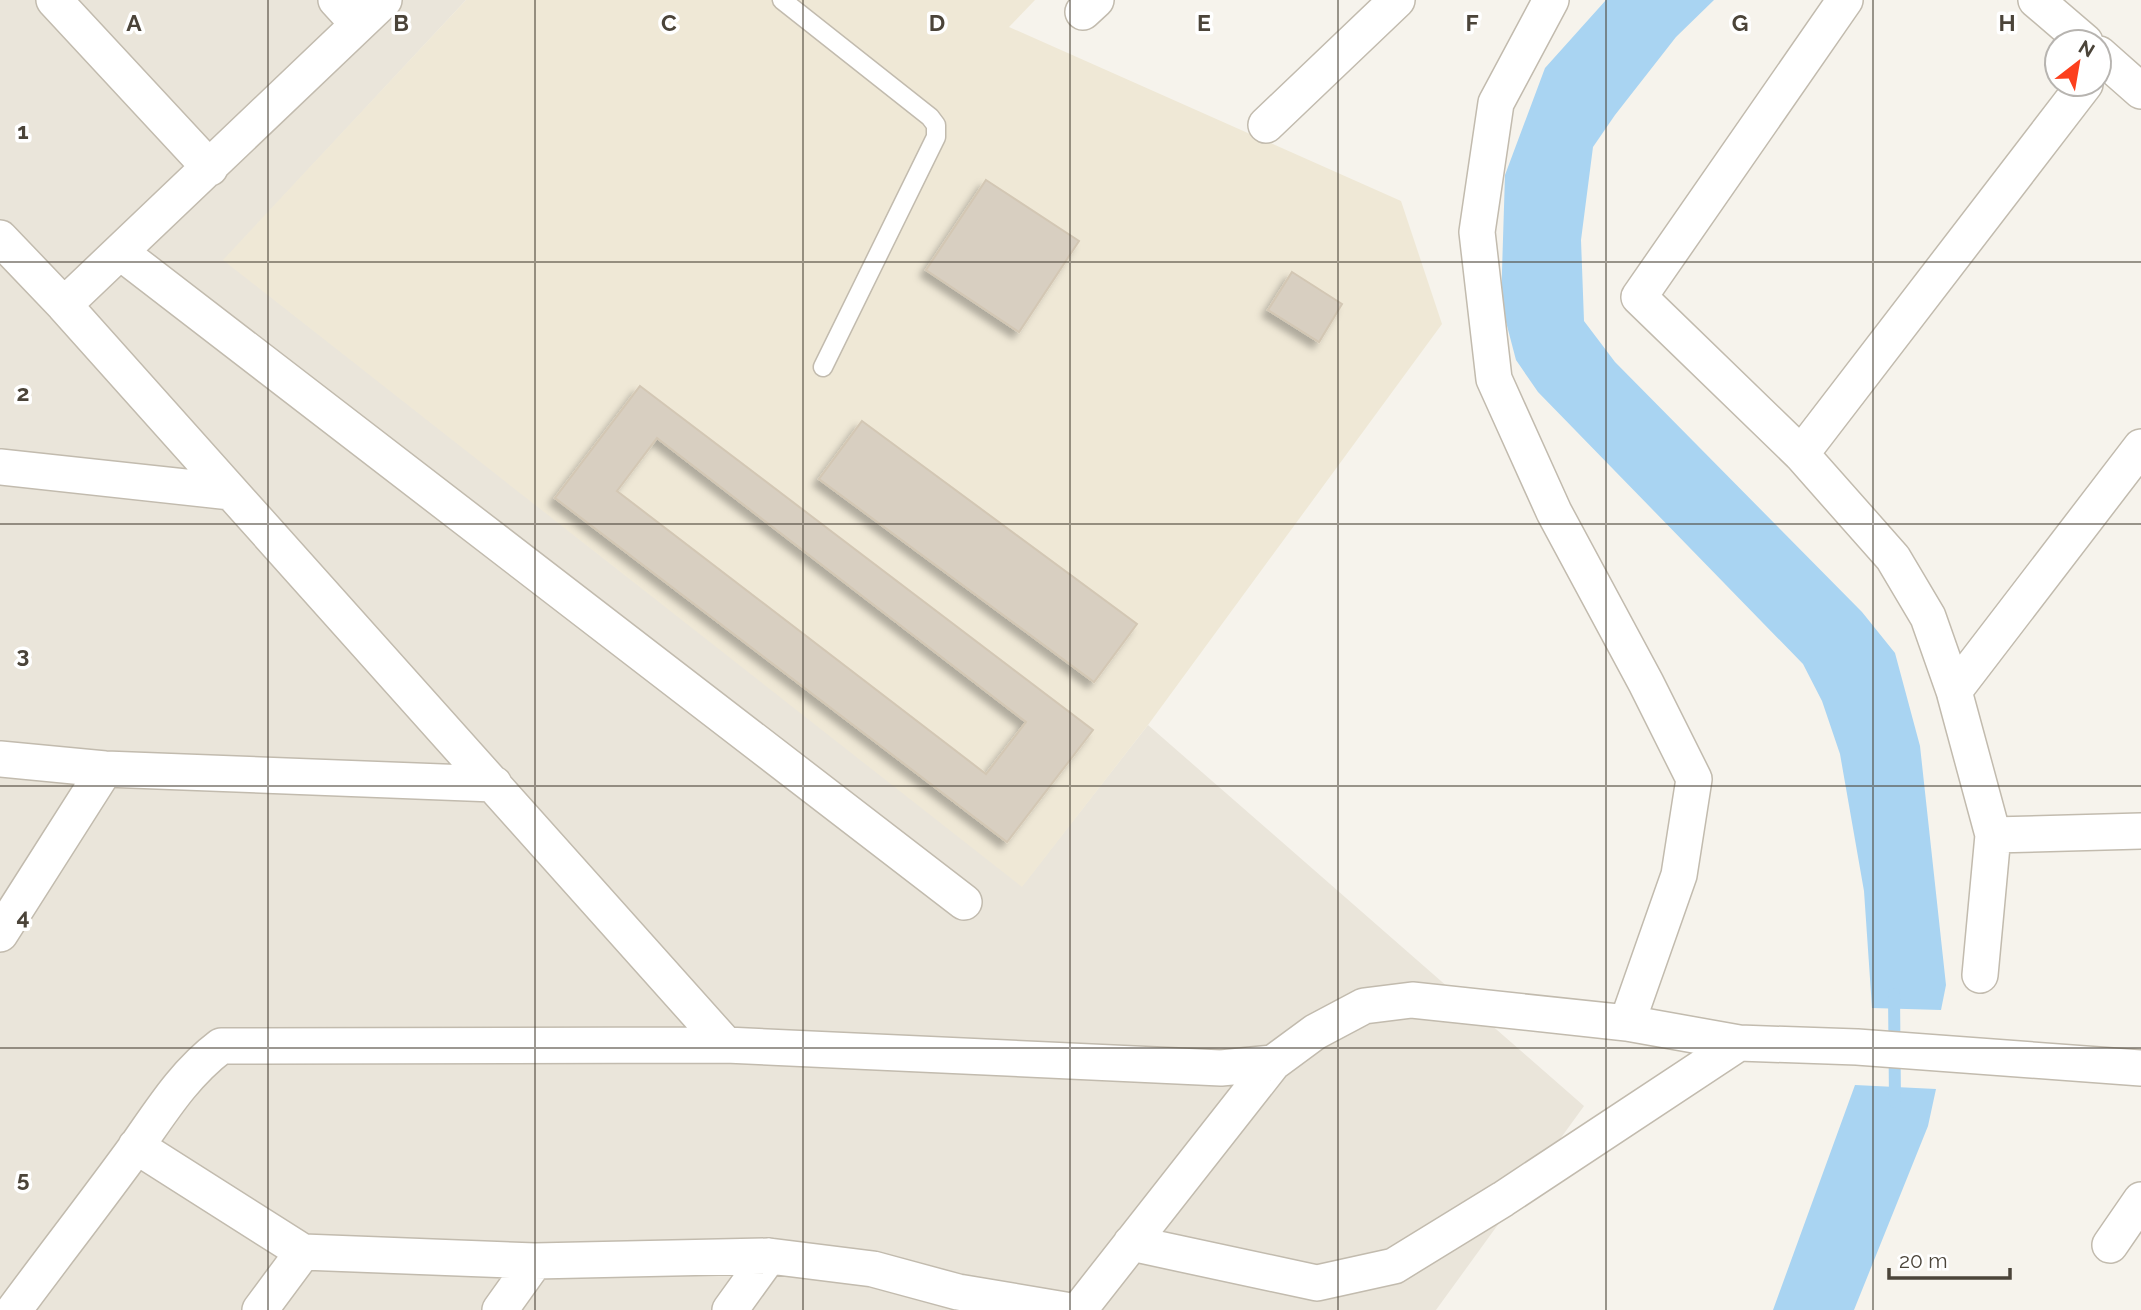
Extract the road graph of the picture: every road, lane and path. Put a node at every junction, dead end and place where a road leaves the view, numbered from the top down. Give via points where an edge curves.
1 (54, 0) edge
2 (384, 0) edge
3 (782, 0) edge
4 (1397, 0) edge
5 (1551, 0) edge
6 (1845, 0) edge
7 (2036, 0) edge
8 (347, 12) edge
9 (2063, 28) edge
10 (2113, 73) edge
11 (2141, 91) edge
12 (2066, 98) edge
13 (1266, 125) dead end
14 (210, 167) junction
15 (0, 238) edge
16 (120, 252) junction
17 (64, 305) junction
18 (823, 367) dead end
19 (2141, 447) edge
20 (1801, 454) junction
21 (0, 467) edge
22 (231, 492) junction
23 (1954, 691) junction
24 (0, 758) edge
25 (105, 769) junction
26 (494, 784) junction
27 (2141, 831) edge
28 (1993, 835) junction
29 (964, 902) dead end
30 (0, 934) edge
31 (1980, 975) dead end
32 (1627, 1023) junction
33 (1739, 1043) junction
34 (726, 1045) junction
35 (1273, 1063) junction
36 (2141, 1067) edge
37 (136, 1146) junction
38 (2141, 1200) edge
39 (1130, 1243) junction
40 (2110, 1245) dead end
41 (303, 1252) junction
42 (769, 1256) junction
43 (535, 1261) junction
44 (14, 1310) edge
45 (260, 1310) edge
46 (500, 1310) edge
47 (730, 1310) edge
48 (1065, 1310) edge
49 (1079, 1310) edge

1 - 14 street
2 - 8 street
3 - 18 lane via 936,125 936,137
4 - 13 street
5 - 32 street via 1496,103 1477,232 1494,379 1554,512 1694,779 1679,876
6 - 20 street via 1639,297
7 - 9 street
8 - 14 street
10 - 11 street
12 - 20 street
14 - 16 street
15 - 17 street
16 - 17 street
16 - 29 street
17 - 22 street
19 - 23 street
20 - 23 street via 1894,558 1928,617
21 - 22 street
22 - 26 street
23 - 28 street
24 - 25 street
25 - 26 street
25 - 30 street
26 - 34 street
27 - 28 street
28 - 31 street
32 - 33 street
32 - 35 street via 1412,1000 1364,1006 1315,1032
33 - 36 street
33 - 39 street via 1394,1266 1317,1283
34 - 35 street via 1221,1068
34 - 37 street via 221,1046 198,1063
35 - 39 street
37 - 41 street
37 - 44 street
38 - 40 street
39 - 49 street
41 - 43 street
41 - 45 street
42 - 43 street
42 - 47 street
42 - 48 street via 873,1269 958,1292
43 - 46 street

